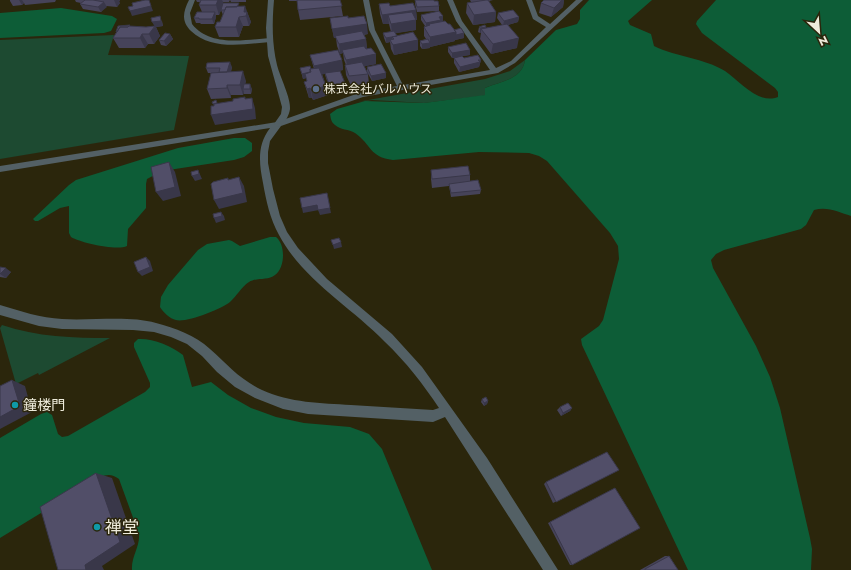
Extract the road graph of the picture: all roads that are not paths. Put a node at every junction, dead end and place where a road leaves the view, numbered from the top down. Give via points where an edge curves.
1 (192, 0) edge
2 (271, 0) edge
3 (366, 0) edge
4 (450, 0) edge
5 (528, 0) edge
6 (580, 0) edge
7 (551, 27) junction
8 (270, 40) junction
9 (495, 71) junction
10 (401, 88) junction
11 (278, 124) junction
12 (0, 169) edge
13 (0, 310) edge
14 (447, 410) junction
15 (551, 570) edge

1 - 8 street via 186,19 192,29 205,37 228,43
2 - 8 street
3 - 10 street via 372,30
4 - 9 street via 459,20
5 - 7 street via 533,16
6 - 7 street
7 - 9 street via 513,62
8 - 11 street via 273,64 286,107
9 - 10 street
10 - 11 street via 348,99
11 - 12 street
11 - 14 street via 268,136 263,153 271,205 282,233 314,274 372,321 404,353
13 - 14 street via 62,324 134,325 154,327 173,333 191,341 206,352 238,383 283,403 308,408 433,416
14 - 15 street

